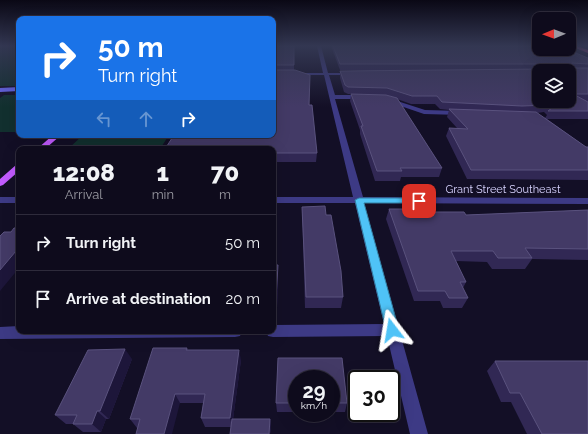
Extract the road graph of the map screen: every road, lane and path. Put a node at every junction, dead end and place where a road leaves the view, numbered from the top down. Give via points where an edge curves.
1 (325, 66) edge
2 (276, 74) edge
3 (327, 74) junction
4 (358, 74) edge
5 (1, 89) edge
6 (16, 89) edge
7 (333, 98) junction
8 (369, 98) edge
9 (380, 99) edge
10 (471, 114) edge
11 (53, 138) edge
12 (44, 146) edge
13 (16, 170) edge
14 (0, 183) edge
15 (0, 200) edge
16 (16, 200) edge
17 (276, 200) edge
18 (359, 200) junction
19 (588, 201) edge
20 (392, 330) junction
21 (276, 331) edge
22 (0, 333) edge
23 (16, 333) edge
24 (419, 434) edge

1 - 3 street
2 - 3 street
3 - 4 street
3 - 7 street
5 - 6 main road
7 - 8 street
7 - 18 street
9 - 10 street via 424,112
11 - 12 main road
13 - 14 main road
15 - 16 street
17 - 18 street, Grant Street Southeast
18 - 19 street, Grant Street Southeast
18 - 20 street
20 - 21 street
20 - 24 street
22 - 23 street

